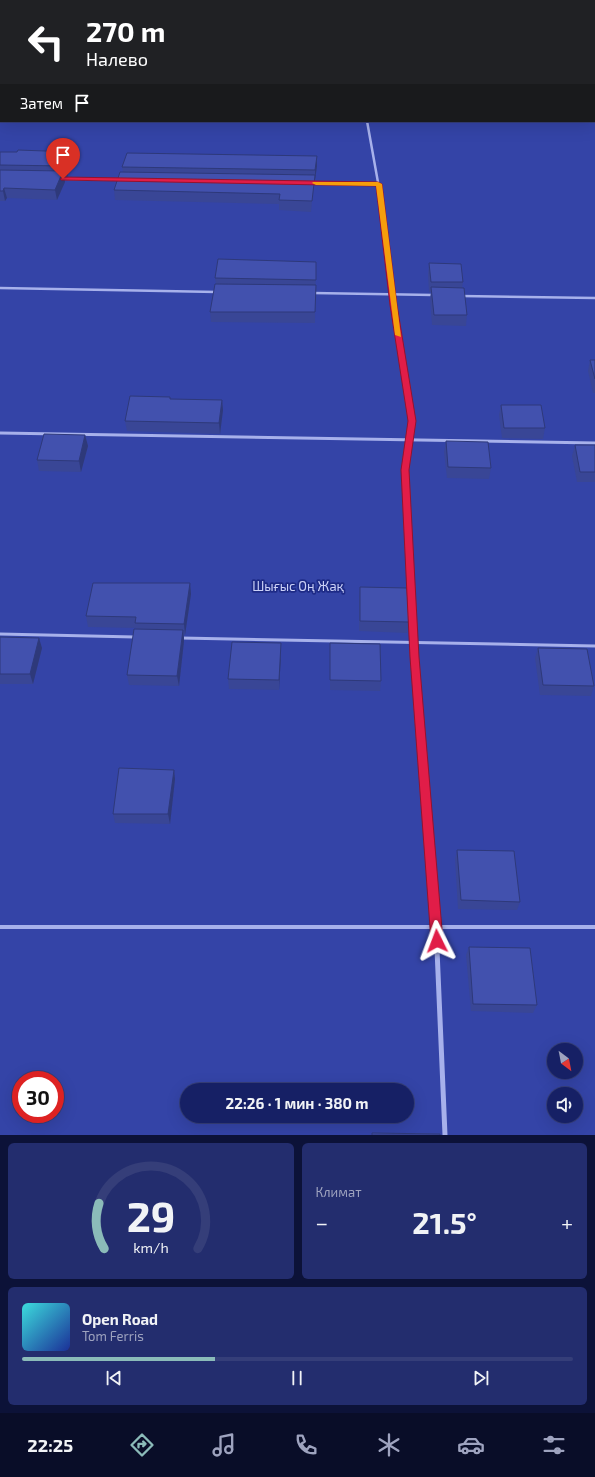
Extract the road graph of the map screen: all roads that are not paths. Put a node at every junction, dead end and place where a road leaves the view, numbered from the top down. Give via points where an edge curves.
1 (367, 122) edge
2 (55, 179) edge
3 (126, 180) edge
4 (308, 183) edge
5 (378, 184) junction
6 (0, 288) edge
7 (220, 292) edge
8 (306, 293) edge
9 (393, 295) junction
10 (439, 296) edge
11 (455, 296) edge
12 (595, 298) edge
13 (0, 433) edge
14 (409, 440) junction
15 (595, 443) edge
16 (0, 634) edge
17 (143, 637) edge
18 (175, 638) edge
19 (414, 642) junction
20 (595, 646) edge
21 (436, 926) junction
22 (595, 926) edge
23 (0, 927) edge
24 (445, 1135) edge

1 - 5 street
2 - 3 lane
4 - 5 lane
5 - 9 street
6 - 7 lane
8 - 9 lane
9 - 10 lane
9 - 14 street via 412,421
11 - 12 lane
13 - 14 lane
14 - 15 lane
14 - 19 street via 405,470
16 - 17 lane
18 - 19 lane
19 - 20 lane
19 - 21 street
21 - 22 lane
21 - 23 lane
21 - 24 street

